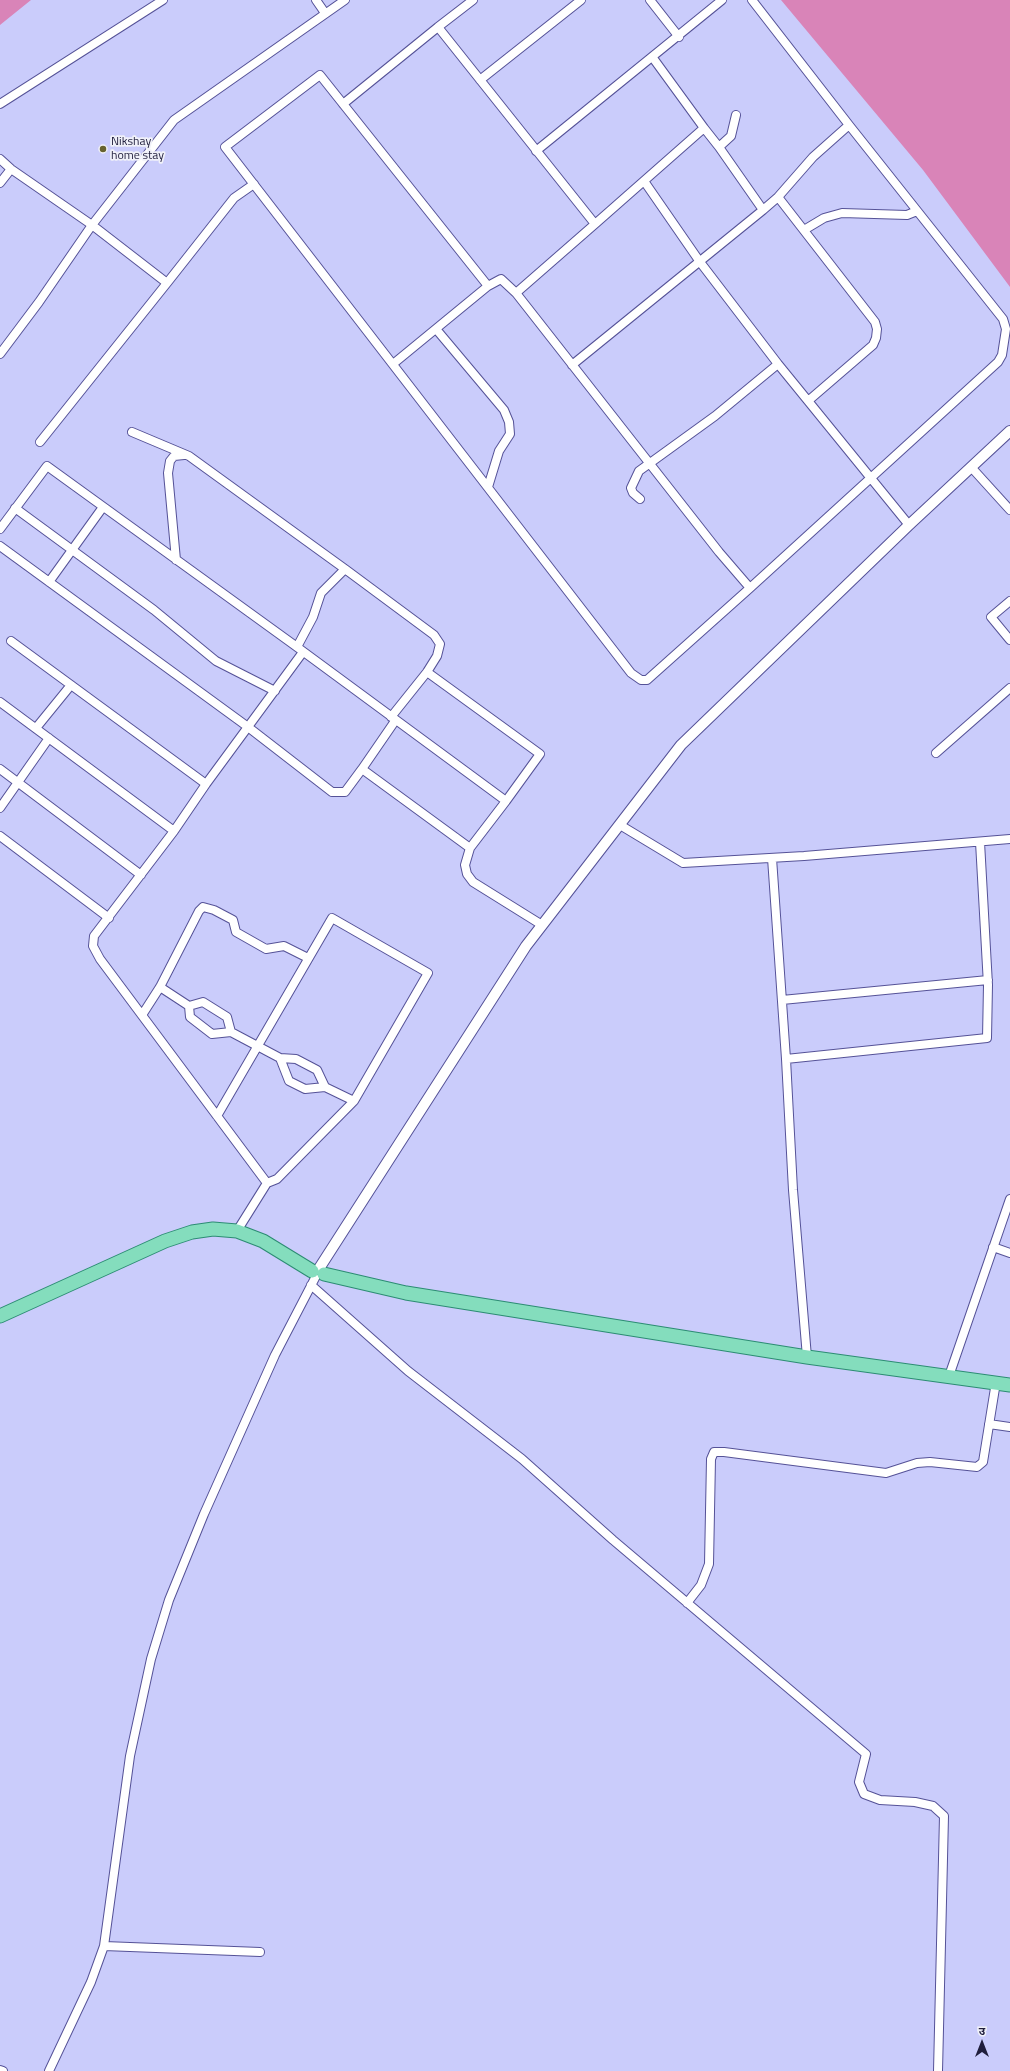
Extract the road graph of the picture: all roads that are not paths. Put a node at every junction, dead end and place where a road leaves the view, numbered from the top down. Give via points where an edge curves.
1 (163, 0) edge
2 (316, 0) edge
3 (345, 0) edge
4 (473, 0) edge
5 (581, 0) edge
6 (650, 0) edge
7 (722, 0) edge
8 (752, 0) edge
9 (325, 13) junction
10 (438, 27) junction
11 (679, 37) junction
12 (652, 58) junction
13 (480, 80) junction
14 (0, 104) edge
15 (343, 104) junction
16 (736, 115) dead end
17 (849, 125) junction
18 (704, 128) junction
19 (719, 147) junction
20 (536, 151) junction
21 (0, 159) edge
22 (11, 169) junction
23 (644, 181) junction
24 (0, 183) edge
25 (254, 184) junction
26 (778, 197) junction
27 (763, 210) junction
28 (917, 211) junction
29 (595, 224) junction
30 (92, 225) junction
31 (804, 230) junction
32 (700, 262) junction
33 (166, 283) junction
34 (488, 286) junction
35 (516, 293) junction
36 (436, 329) junction
37 (1004, 348) junction
38 (0, 354) edge
39 (1010, 354) edge
40 (393, 364) junction
41 (778, 364) junction
42 (572, 365) junction
43 (808, 401) junction
44 (1010, 431) edge
45 (132, 432) dead end
46 (40, 442) dead end
47 (189, 456) junction
48 (649, 463) junction
49 (971, 467) junction
50 (870, 477) junction
51 (488, 487) junction
52 (640, 499) dead end
53 (103, 507) junction
54 (16, 508) junction
55 (1010, 510) edge
56 (909, 525) junction
57 (0, 529) edge
58 (0, 546) edge
59 (73, 549) junction
60 (176, 560) junction
61 (345, 569) junction
62 (49, 582) junction
63 (750, 588) junction
64 (1010, 601) edge
65 (1010, 640) edge
66 (11, 641) dead end
67 (300, 650) junction
68 (427, 672) junction
69 (71, 685) junction
70 (1010, 688) edge
71 (274, 691) junction
72 (0, 702) edge
73 (393, 719) junction
74 (248, 727) junction
75 (36, 728) junction
76 (49, 738) junction
77 (936, 753) dead end
78 (0, 769) edge
79 (362, 769) junction
80 (18, 783) junction
81 (206, 784) junction
82 (506, 801) junction
83 (0, 808) edge
84 (620, 825) junction
85 (174, 831) junction
86 (0, 836) edge
87 (1010, 839) edge
88 (980, 842) junction
89 (470, 848) junction
90 (772, 858) junction
91 (141, 875) junction
92 (109, 918) junction
93 (542, 925) junction
94 (308, 958) junction
95 (988, 980) junction
96 (160, 987) junction
97 (782, 1000) junction
98 (189, 1006) junction
99 (142, 1015) junction
100 (231, 1032) junction
101 (257, 1047) junction
102 (280, 1058) junction
103 (786, 1059) junction
104 (325, 1087) junction
105 (354, 1101) junction
106 (217, 1116) junction
107 (267, 1182) junction
108 (1010, 1199) edge
109 (237, 1231) junction
110 (993, 1247) junction
111 (1010, 1253) edge
112 (316, 1275) junction
113 (0, 1316) edge
114 (807, 1357) junction
115 (949, 1376) junction
116 (996, 1382) junction
117 (1010, 1385) edge
118 (989, 1424) junction
119 (1010, 1427) edge
120 (687, 1603) junction
121 (104, 1946) junction
122 (260, 1952) dead end
123 (0, 2070) edge
124 (3, 2071) edge
125 (49, 2071) edge
126 (938, 2071) edge

1 - 14 street
2 - 9 street
3 - 9 street
4 - 10 street
5 - 13 street
6 - 11 street
7 - 11 street
8 - 17 street
9 - 30 street via 174,120
10 - 13 street
10 - 15 street
11 - 12 street
12 - 18 street
12 - 20 street
13 - 20 street
15 - 25 street via 320,75 225,147
15 - 34 street
16 - 19 street via 731,136
17 - 26 street via 813,157
17 - 28 street
18 - 19 street
18 - 23 street
19 - 27 street
20 - 29 street
21 - 22 street
22 - 24 street
22 - 30 street
23 - 29 street
23 - 32 street
25 - 33 street via 234,198
25 - 40 street
26 - 27 street
26 - 31 street
27 - 32 street
28 - 31 street via 907,215 842,213 824,218
28 - 37 street via 1003,319 1006,329
29 - 35 street
30 - 33 street
30 - 38 street
31 - 43 street via 875,322 877,329 872,345
32 - 41 street
32 - 42 street
33 - 46 street
34 - 35 street via 501,279
34 - 36 street
35 - 42 street
36 - 40 street
36 - 51 street via 504,410 509,422 510,434 499,451
37 - 39 street
37 - 50 street via 998,362
40 - 51 street
41 - 43 street
41 - 48 street via 715,416
42 - 48 street
43 - 50 street
44 - 49 street
45 - 47 street
47 - 60 street via 174,456 170,461 168,473
47 - 61 street
48 - 52 street via 636,474 631,484 633,493
48 - 63 street
49 - 55 street
49 - 56 street
50 - 56 street
50 - 63 street
51 - 63 street via 631,673 641,680 647,680 662,668
53 - 54 street via 47,466
53 - 59 street
53 - 60 street
54 - 57 street
54 - 59 street
56 - 84 street via 681,745
58 - 62 street
59 - 62 street
59 - 71 street via 216,661
60 - 67 street
61 - 67 street via 321,593
61 - 68 street via 438,639 440,649
62 - 74 street
64 - 65 street via 991,617
66 - 69 street
67 - 71 street
67 - 73 street
68 - 73 street
68 - 82 street via 540,754
69 - 75 street
69 - 81 street
70 - 77 street
71 - 74 street
72 - 75 street
73 - 79 street
73 - 82 street
74 - 79 street via 332,792 345,792
74 - 81 street
75 - 76 street
76 - 80 street
76 - 85 street
78 - 80 street
79 - 89 street
80 - 83 street
80 - 91 street
81 - 85 street
82 - 89 street
84 - 90 street via 683,863
84 - 93 street
85 - 91 street
86 - 92 street
87 - 88 street
88 - 90 street
88 - 95 street
89 - 93 street via 465,866 473,882
90 - 97 street
91 - 92 street
92 - 99 street via 94,936 93,946
93 - 112 street via 526,946
94 - 96 street via 284,946 266,949 236,932 233,920 203,907
94 - 101 street
94 - 105 street via 332,918 428,973
95 - 97 street
95 - 103 street via 987,1038
96 - 98 street
96 - 99 street
97 - 103 street
98 - 100 street via 190,1017 212,1034
98 - 100 street via 203,1002 227,1017
99 - 106 street
100 - 101 street
101 - 102 street
101 - 106 street
102 - 104 street via 296,1059 317,1070
102 - 104 street via 289,1081 305,1089
103 - 114 street via 793,1190
104 - 105 street
105 - 107 street via 277,1179
106 - 107 street
107 - 109 street
108 - 110 street
109 - 112 main road via 263,1241
109 - 113 main road via 213,1229 192,1232 165,1241
110 - 111 street
110 - 115 street
112 - 114 main road via 406,1293
112 - 120 street via 408,1371 522,1459
112 - 121 street via 275,1355 204,1514 166,1608 151,1659 130,1756
114 - 115 main road
115 - 116 main road
116 - 117 main road
116 - 118 street
118 - 119 street
118 - 120 street via 983,1462 980,1466 972,1468 923,1463 886,1473 714,1452 711,1458 709,1564 701,1585
120 - 126 street via 866,1754 859,1782 864,1794 880,1800 933,1806 944,1816
121 - 122 street
121 - 125 street via 91,1982
123 - 124 street

